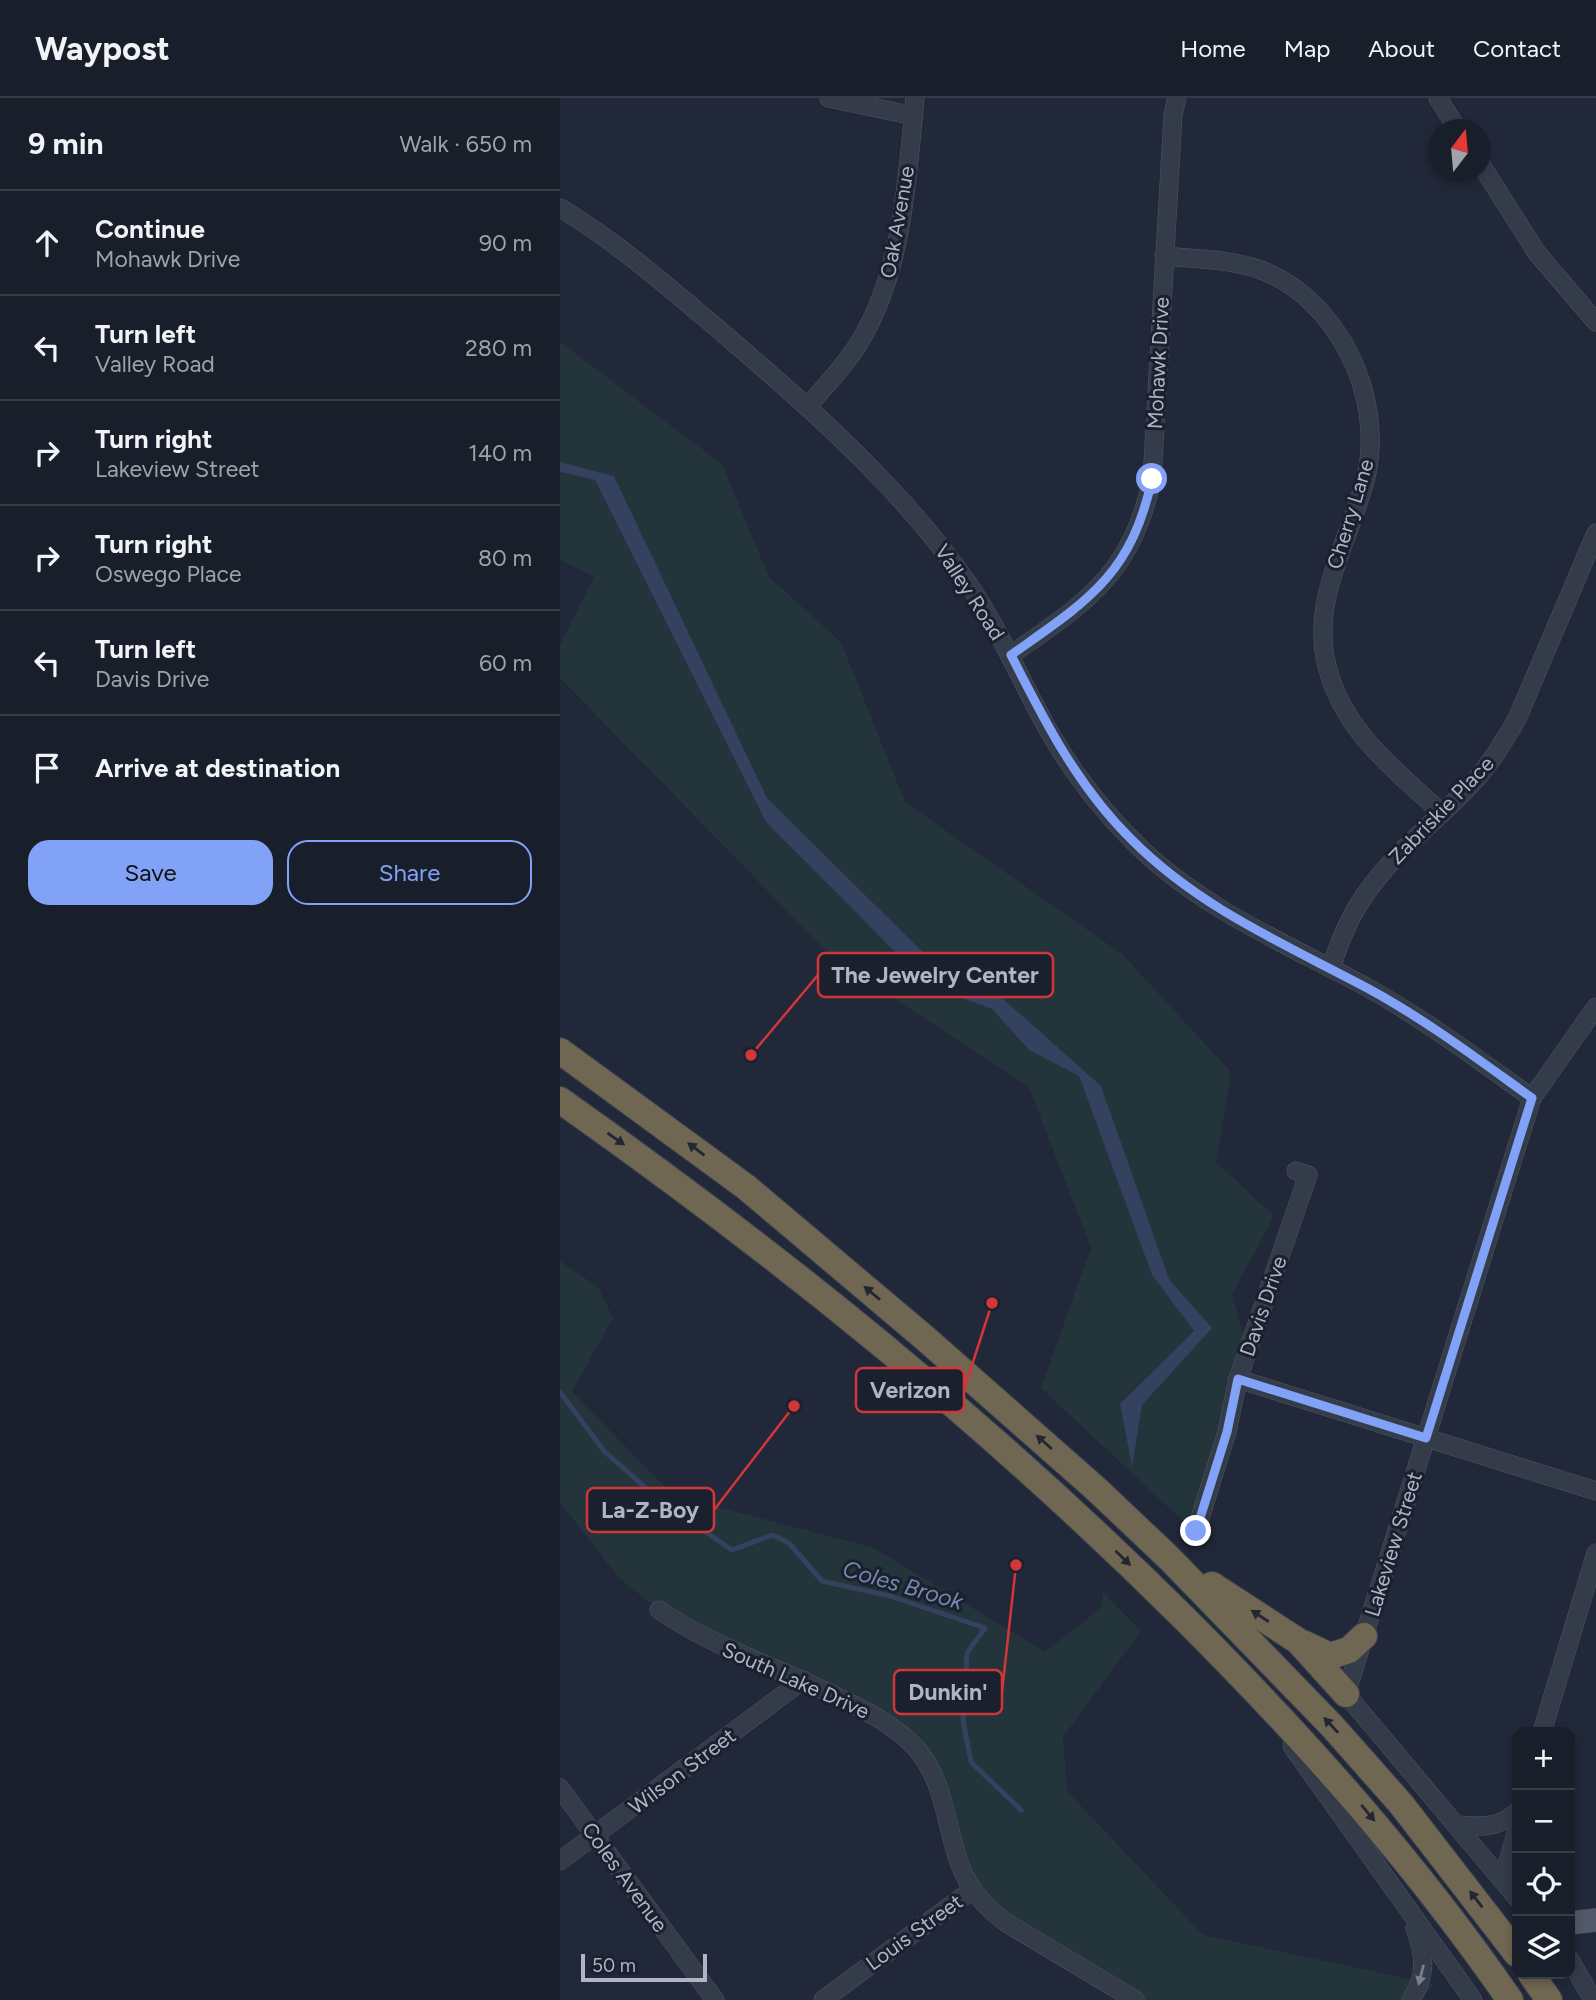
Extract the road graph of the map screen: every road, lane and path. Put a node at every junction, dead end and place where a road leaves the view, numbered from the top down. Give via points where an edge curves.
1 (829, 98) edge
2 (1177, 98) edge
3 (1438, 98) edge
4 (915, 107) edge
5 (1451, 119) edge
6 (1491, 180) edge
7 (560, 208) edge
8 (1164, 256) junction
9 (1596, 322) edge
10 (808, 406) junction
11 (1596, 533) edge
12 (1011, 655) junction
13 (1442, 813) junction
14 (1331, 969) junction
15 (1596, 1007) edge
16 (560, 1051) edge
17 (1532, 1098) junction
18 (560, 1100) edge
19 (1296, 1171) dead end
20 (1238, 1379) junction
21 (1426, 1438) junction
22 (1596, 1491) edge
23 (1196, 1531) dead end
24 (1596, 1553) edge
25 (1169, 1558) junction
26 (659, 1610) dead end
27 (1364, 1636) junction
28 (1298, 1641) junction
29 (1239, 1673) junction
30 (803, 1680) junction
31 (1346, 1694) junction
32 (1268, 1713) joint
33 (1544, 1727) edge
34 (560, 1788) edge
35 (1512, 1817) edge
36 (1457, 1825) junction
37 (595, 1836) junction
38 (1512, 1848) edge
39 (560, 1861) edge
40 (1503, 1879) junction
41 (972, 1889) junction
42 (1512, 1891) edge
43 (1405, 1902) junction
44 (1596, 1920) edge
45 (1575, 1922) edge
46 (1512, 1948) edge
47 (1575, 1969) edge
48 (1534, 1979) edge
49 (715, 2000) edge
50 (823, 2000) edge
51 (1135, 2000) edge
52 (1411, 2000) edge
53 (1473, 2000) edge
54 (1510, 2000) edge
55 (1549, 2000) edge
56 (1593, 2000) edge

1 - 4 street
2 - 8 street, Mohawk Drive
3 - 5 street
4 - 10 street, Oak Avenue via 896,249 877,310 854,352
6 - 9 street via 1537,253
7 - 10 street, Valley Road via 647,268
8 - 12 street, Mohawk Drive via 1152,479 1138,529 1118,565 1091,597
8 - 13 street, Cherry Lane via 1235,262 1285,282 1322,314 1346,348 1366,398 1370,452 1328,584 1323,624 1326,664 1356,730
10 - 12 street, Valley Road via 935,538
11 - 13 street, Zabriskie Place via 1517,719 1478,777
12 - 14 street, Valley Road via 1074,771 1132,840 1221,912
13 - 14 street, Zabriskie Place via 1366,892
14 - 17 street, Valley Road via 1440,1032
15 - 17 street, Lakeview Street
25 -> 16 highway via 1010,1412 755,1194
17 - 21 street, Lakeview Street
18 -> 29 highway via 721,1214 907,1362 1074,1510
19 - 20 street, Davis Drive via 1308,1175
20 - 21 street
20 - 23 street, Davis Drive via 1227,1432
21 - 22 street
21 - 27 street, Lakeview Street
24 - 33 street
28 -> 25 highway
46 -> 25 highway via 1409,1814 1332,1726
26 - 30 street, South Lake Drive via 714,1642
27 - 28 highway via 1349,1650 1330,1656
27 - 31 street, Lakeview Street
28 - 31 highway
29 - 32 highway
29 -> 54 highway via 1368,1812
30 - 37 street, Wilson Street
30 - 41 street, South Lake Drive via 881,1718 918,1750 942,1795 960,1865
31 - 36 street
32 - 43 street
34 - 37 street, Coles Avenue
35 - 36 street via 1485,1827
36 - 40 street
37 - 39 street, Wilson Street
37 - 49 street, Coles Avenue
38 - 40 street
40 - 42 street
41 - 50 street, Louis Street
41 - 51 street, South Lake Drive via 1005,1922
43 -> 52 street via 1423,1951 1424,1974
43 - 53 street
44 - 45 main road
47 - 56 street
48 - 55 highway

